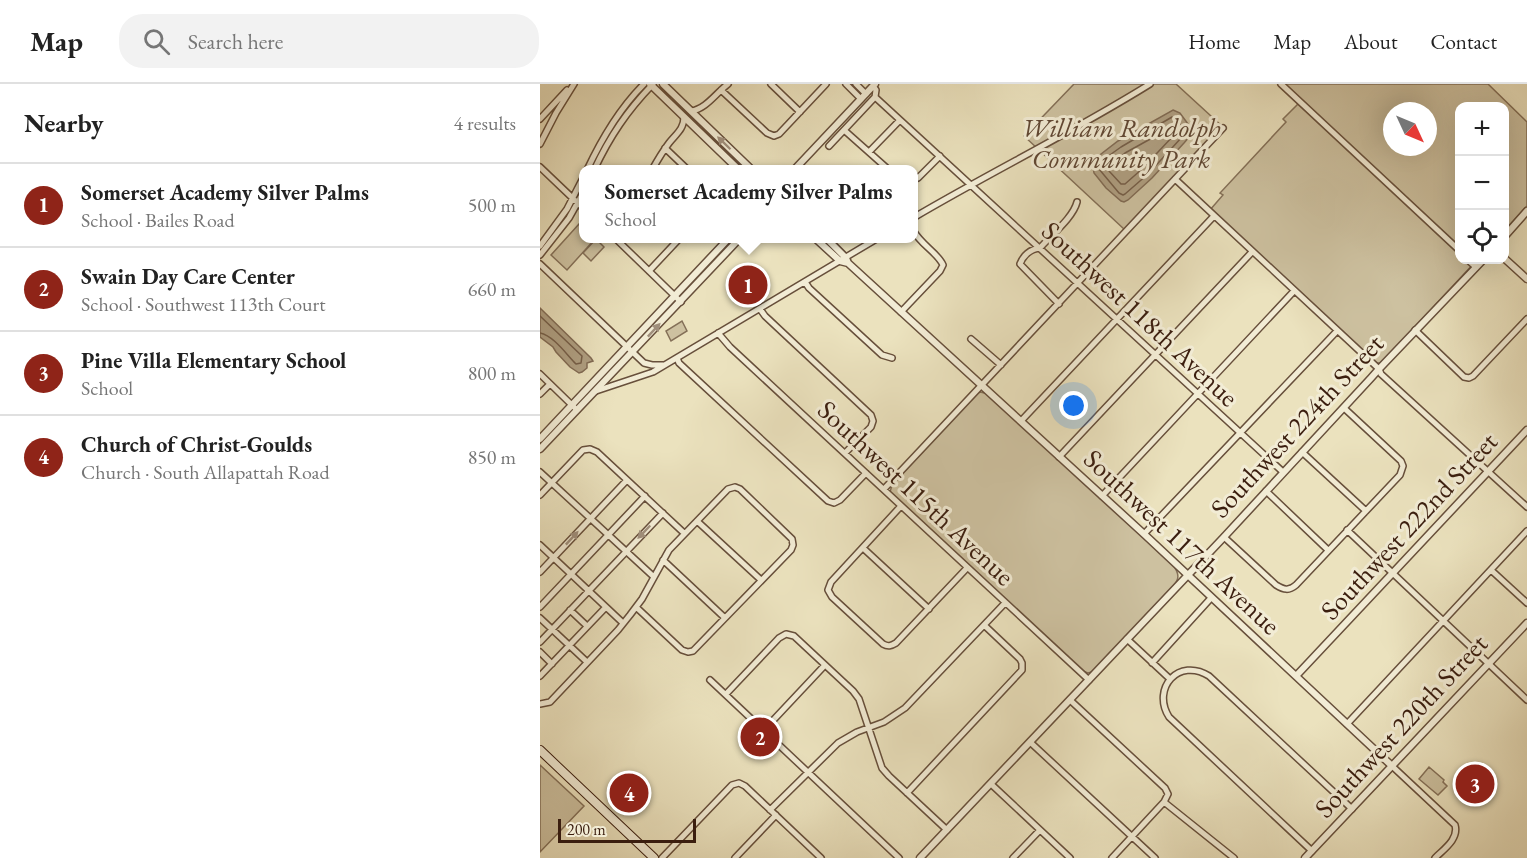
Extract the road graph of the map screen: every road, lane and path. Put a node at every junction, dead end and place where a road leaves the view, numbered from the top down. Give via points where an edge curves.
1 (573, 84) edge
2 (644, 84) edge
3 (663, 84) edge
4 (728, 84) edge
5 (771, 84) edge
6 (826, 84) edge
7 (846, 84) edge
8 (856, 84) edge
9 (1150, 84) edge
10 (1281, 84) edge
11 (652, 85) edge
12 (874, 85) edge
13 (720, 90) junction
14 (864, 96) junction
15 (875, 97) junction
16 (702, 107) junction
17 (691, 111) junction
18 (800, 112) junction
19 (684, 117) junction
20 (540, 119) edge
21 (700, 120) junction
22 (900, 120) junction
23 (694, 126) junction
24 (1223, 128) dead end
25 (681, 130) junction
26 (844, 130) junction
27 (540, 144) edge
28 (829, 146) dead end
29 (665, 148) junction
30 (869, 152) junction
31 (939, 156) junction
32 (589, 165) edge
33 (597, 165) edge
34 (655, 165) edge
35 (683, 165) edge
36 (734, 165) edge
37 (747, 165) edge
38 (799, 165) edge
39 (883, 165) edge
40 (540, 167) edge
41 (918, 178) edge
42 (1175, 179) junction
43 (971, 184) junction
44 (579, 190) edge
45 (579, 197) edge
46 (575, 201) junction
47 (1077, 202) dead end
48 (579, 204) edge
49 (1527, 210) edge
50 (918, 215) edge
51 (1214, 216) junction
52 (1509, 231) edge
53 (918, 238) edge
54 (619, 243) edge
55 (675, 243) edge
56 (724, 243) edge
57 (735, 243) edge
58 (821, 243) edge
59 (830, 243) edge
60 (870, 243) edge
61 (540, 246) edge
62 (1455, 246) edge
63 (1040, 248) junction
64 (1252, 252) junction
65 (540, 255) edge
66 (845, 260) junction
67 (1509, 263) edge
68 (540, 264) edge
69 (1473, 264) edge
70 (1479, 264) edge
71 (1476, 267) junction
72 (649, 272) junction
73 (1527, 279) edge
74 (805, 282) junction
75 (1078, 283) junction
76 (1294, 291) junction
77 (675, 296) junction
78 (681, 302) junction
79 (1059, 304) junction
80 (760, 309) junction
81 (901, 312) junction
82 (1527, 319) edge
83 (1116, 320) junction
84 (1415, 330) junction
85 (1337, 331) junction
86 (718, 333) junction
87 (971, 339) dead end
88 (627, 347) junction
89 (633, 352) junction
90 (1155, 355) junction
91 (676, 358) junction
92 (892, 358) dead end
93 (644, 363) junction
94 (664, 365) junction
95 (1001, 365) junction
96 (1379, 369) junction
97 (540, 374) edge
98 (640, 377) junction
99 (550, 384) junction
100 (982, 385) junction
101 (596, 391) junction
102 (540, 394) edge
103 (1198, 394) junction
104 (574, 407) junction
105 (1344, 408) junction
106 (1021, 421) junction
107 (1527, 430) edge
108 (1240, 433) junction
109 (540, 439) edge
110 (540, 449) edge
111 (1302, 452) junction
112 (845, 453) junction
113 (1059, 457) junction
114 (540, 472) edge
115 (1283, 472) junction
116 (1488, 472) junction
117 (866, 473) junction
118 (627, 480) junction
119 (552, 483) junction
120 (884, 489) junction
121 (1266, 491) junction
122 (540, 495) edge
123 (645, 496) junction
124 (1102, 496) junction
125 (902, 506) junction
126 (1527, 507) edge
127 (1366, 511) junction
128 (663, 513) junction
129 (591, 519) junction
130 (697, 520) junction
131 (1347, 530) junction
132 (1527, 531) edge
133 (684, 533) junction
134 (1144, 534) junction
135 (608, 535) junction
136 (1224, 537) junction
137 (540, 545) edge
138 (863, 548) junction
139 (1328, 550) junction
140 (626, 552) junction
141 (554, 558) junction
142 (663, 560) junction
143 (967, 568) junction
144 (1491, 570) junction
145 (540, 572) edge
146 (571, 574) junction
147 (1392, 574) junction
148 (1187, 575) junction
149 (654, 577) junction
150 (761, 580) junction
151 (588, 590) junction
152 (1211, 598) junction
153 (1005, 603) junction
154 (1527, 603) edge
155 (540, 607) edge
156 (606, 607) junction
157 (636, 607) junction
158 (929, 609) junction
159 (570, 610) junction
160 (540, 618) edge
161 (725, 618) junction
162 (1443, 621) junction
163 (624, 623) junction
164 (1527, 623) edge
165 (984, 625) junction
166 (587, 626) junction
167 (552, 629) junction
168 (1127, 639) junction
169 (540, 642) edge
170 (569, 646) junction
171 (540, 652) edge
172 (587, 662) junction
173 (1152, 663) junction
174 (552, 664) junction
175 (1488, 664) junction
176 (825, 665) junction
177 (541, 674) edge
178 (1296, 676) junction
179 (1170, 679) junction
180 (710, 680) dead end
181 (1089, 680) junction
182 (726, 694) junction
183 (1070, 700) junction
184 (1527, 700) edge
185 (540, 704) edge
186 (1347, 724) junction
187 (869, 727) junction
188 (764, 730) junction
189 (1030, 742) junction
190 (540, 750) edge
191 (1392, 766) junction
192 (808, 772) junction
193 (990, 784) junction
194 (907, 793) junction
195 (1164, 802) junction
196 (1352, 809) junction
197 (770, 810) junction
198 (776, 815) junction
199 (946, 830) junction
200 (1040, 830) junction
201 (1132, 837) junction
202 (1312, 851) junction
203 (654, 858) edge
204 (662, 858) edge
205 (735, 858) edge
206 (821, 858) edge
207 (899, 858) edge
208 (920, 858) edge
209 (1014, 858) edge
210 (1070, 858) edge
211 (1112, 858) edge
212 (1155, 858) edge
213 (1234, 858) edge
214 (1305, 858) edge
215 (1435, 858) edge

1 - 20 street
1 - 27 street
2 - 32 street via 614,121
3 - 17 street
4 - 13 street
5 - 18 street
6 - 18 street
7 - 14 street
8 - 14 street
9 - 43 street
10 - 62 street
11 - 19 street
11 - 33 street via 627,113
12 - 14 street
12 - 15 street
13 - 16 street
13 - 18 street via 773,136
14 - 38 street
15 - 22 street, Southwest 118th Avenue
15 - 26 street
16 - 17 street
16 - 21 street
17 - 21 street
19 - 23 street
19 - 25 street
37 -> 21 street
22 - 30 street
22 - 31 street, Southwest 118th Avenue
23 - 25 street
23 - 36 street
24 - 42 street
25 - 29 street
26 - 28 street
26 - 30 street
29 - 34 street
29 - 35 street
30 - 39 street
31 - 41 street
31 - 43 street, Southwest 118th Avenue
40 - 46 street
42 - 51 street
42 - 75 street
43 - 50 street
43 - 63 street, Southwest 118th Avenue
44 - 46 street
45 - 46 street
46 - 48 street
46 - 61 street
46 - 65 street via 556,237
47 - 63 street
49 - 52 street
51 - 64 street
51 - 83 street
53 - 81 street via 943,265
54 - 72 street
55 - 72 street
56 - 77 street
57 - 78 street
58 - 66 street, Southwest 117th Avenue
59 - 66 street, Southwest 117th Avenue
60 - 66 street
63 - 75 street, Southwest 118th Avenue
63 - 79 street via 1023,258 1021,267
64 - 76 street
64 - 90 street
66 - 74 street
66 - 81 street, Southwest 117th Avenue
67 - 73 street
68 - 88 street
69 - 71 street
70 - 71 street, Southwest 224th Street
71 - 84 street, Southwest 224th Street
72 - 77 street
74 - 80 street
74 - 92 street via 882,355
75 - 79 street
75 - 83 street, Southwest 118th Avenue
76 - 85 street
76 - 103 street
77 - 78 street
77 - 88 street
89 -> 78 street
79 - 95 street
80 - 86 street
80 - 112 street via 873,418 871,427
81 - 100 street, Southwest 117th Avenue
82 - 84 street via 1469,378
83 - 90 street, Southwest 118th Avenue
83 - 106 street
84 - 96 street, Southwest 224th Street
85 - 96 street
85 - 108 street
86 - 91 street
86 - 112 street, Southwest 115th Avenue
87 - 95 street
88 - 89 street
88 - 104 street
89 - 93 street
89 - 101 street
90 - 103 street, Southwest 118th Avenue
90 - 113 street
91 - 94 street
91 - 117 street via 827,501 840,500
93 - 94 street
93 - 98 street via 646,371
94 - 98 street
95 - 100 street
96 - 105 street, Southwest 224th Street
96 - 116 street
97 - 99 street
98 - 101 street
99 - 102 street
99 - 104 street
100 - 106 street, Southwest 117th Avenue
100 - 120 street
101 - 104 street
103 - 108 street, Southwest 118th Avenue
103 - 124 street
104 - 109 street
104 - 110 street
105 - 111 street, Southwest 224th Street
105 - 127 street via 1403,466
106 - 113 street, Southwest 117th Avenue
107 - 116 street, Southwest 222nd Street
108 - 115 street, Southwest 118th Avenue
108 - 134 street
111 - 115 street, Southwest 224th Street
111 - 127 street
112 - 117 street, Southwest 115th Avenue
113 - 124 street, Southwest 117th Avenue
114 - 119 street
115 - 121 street, Southwest 224th Street
116 - 126 street
116 - 147 street, Southwest 222nd Street
117 - 120 street, Southwest 115th Avenue
118 - 119 street via 588,448
118 - 123 street
118 - 129 street
119 - 122 street
119 - 129 street
120 - 125 street, Southwest 115th Avenue
121 - 136 street, Southwest 224th Street
121 - 139 street
123 - 128 street
123 - 135 street
124 - 134 street, Southwest 117th Avenue
125 - 138 street
125 - 143 street, Southwest 115th Avenue
127 - 131 street
128 - 133 street
128 -> 140 street
129 - 135 street
141 -> 129 street
130 - 133 street
130 - 150 street
130 - 150 street via 728,489 740,489 792,539 791,550
131 - 139 street
131 - 147 street
132 - 144 street
133 - 142 street
134 - 148 street, Southwest 117th Avenue
135 - 140 street
135 - 146 street
136 - 139 street via 1286,590 1296,585
136 - 148 street, Southwest 224th Street
137 - 141 street
138 - 158 street
138 - 158 street via 831,582 828,590 832,597 888,646 896,643
140 - 149 street
140 - 151 street
141 - 145 street
141 - 146 street
142 - 149 street
142 - 161 street
143 - 153 street, Southwest 115th Avenue
143 - 158 street
144 - 154 street
144 - 162 street
146 - 151 street
146 - 155 street
147 - 162 street
147 - 178 street, Southwest 222nd Street
148 - 152 street, Southwest 117th Avenue
148 - 168 street, Southwest 224th Street
149 - 157 street
150 - 161 street
151 - 156 street
151 - 159 street
152 - 173 street
152 - 178 street, Southwest 117th Avenue
153 - 165 street
153 - 181 street, Southwest 115th Avenue
156 - 163 street
156 - 166 street
157 - 161 street via 686,652 695,650
157 - 163 street
159 - 166 street
159 - 167 street
160 - 167 street
162 - 175 street
162 - 186 street
163 - 172 street
164 - 175 street, Southwest 220th Street
165 - 187 street via 909,704
165 - 194 street via 1019,658 1022,670
166 - 170 street
167 - 169 street
167 - 170 street
168 - 173 street
168 - 181 street, Southwest 224th Street
170 - 172 street
170 - 174 street
171 - 174 street
172 - 185 street via 550,702
173 - 179 street
174 - 177 street
175 - 184 street
175 - 191 street, Southwest 220th Street
176 - 182 street via 795,637 783,635
176 - 187 street via 859,699
176 - 188 street
178 - 186 street, Southwest 117th Avenue
179 - 196 street via 1191,670 1209,676
179 - 202 street via 1163,697 1169,717
180 - 182 street
181 - 183 street, Southwest 224th Street
182 - 188 street
183 - 189 street, Southwest 224th Street
183 - 195 street via 1165,788 1168,795
186 - 191 street, Southwest 117th Avenue
187 - 192 street via 838,743
187 - 194 street via 882,768
188 - 192 street
189 - 193 street, Southwest 224th Street
189 - 201 street
190 - 203 main road
191 - 196 street, Southwest 220th Street
191 - 215 street, Southwest 117th Avenue via 1454,823 1457,831 1453,839
192 - 197 street
192 - 207 street
193 - 199 street, Southwest 224th Street
193 - 200 street
194 - 199 street
195 - 201 street
195 - 213 street
196 - 202 street, Southwest 220th Street
197 - 198 street
197 - 204 street via 745,786 736,783
198 - 205 street
198 - 206 street
199 - 208 street, Southwest 224th Street
200 - 209 street
200 - 210 street
201 - 211 street
201 - 212 street
202 - 214 street, Southwest 220th Street

